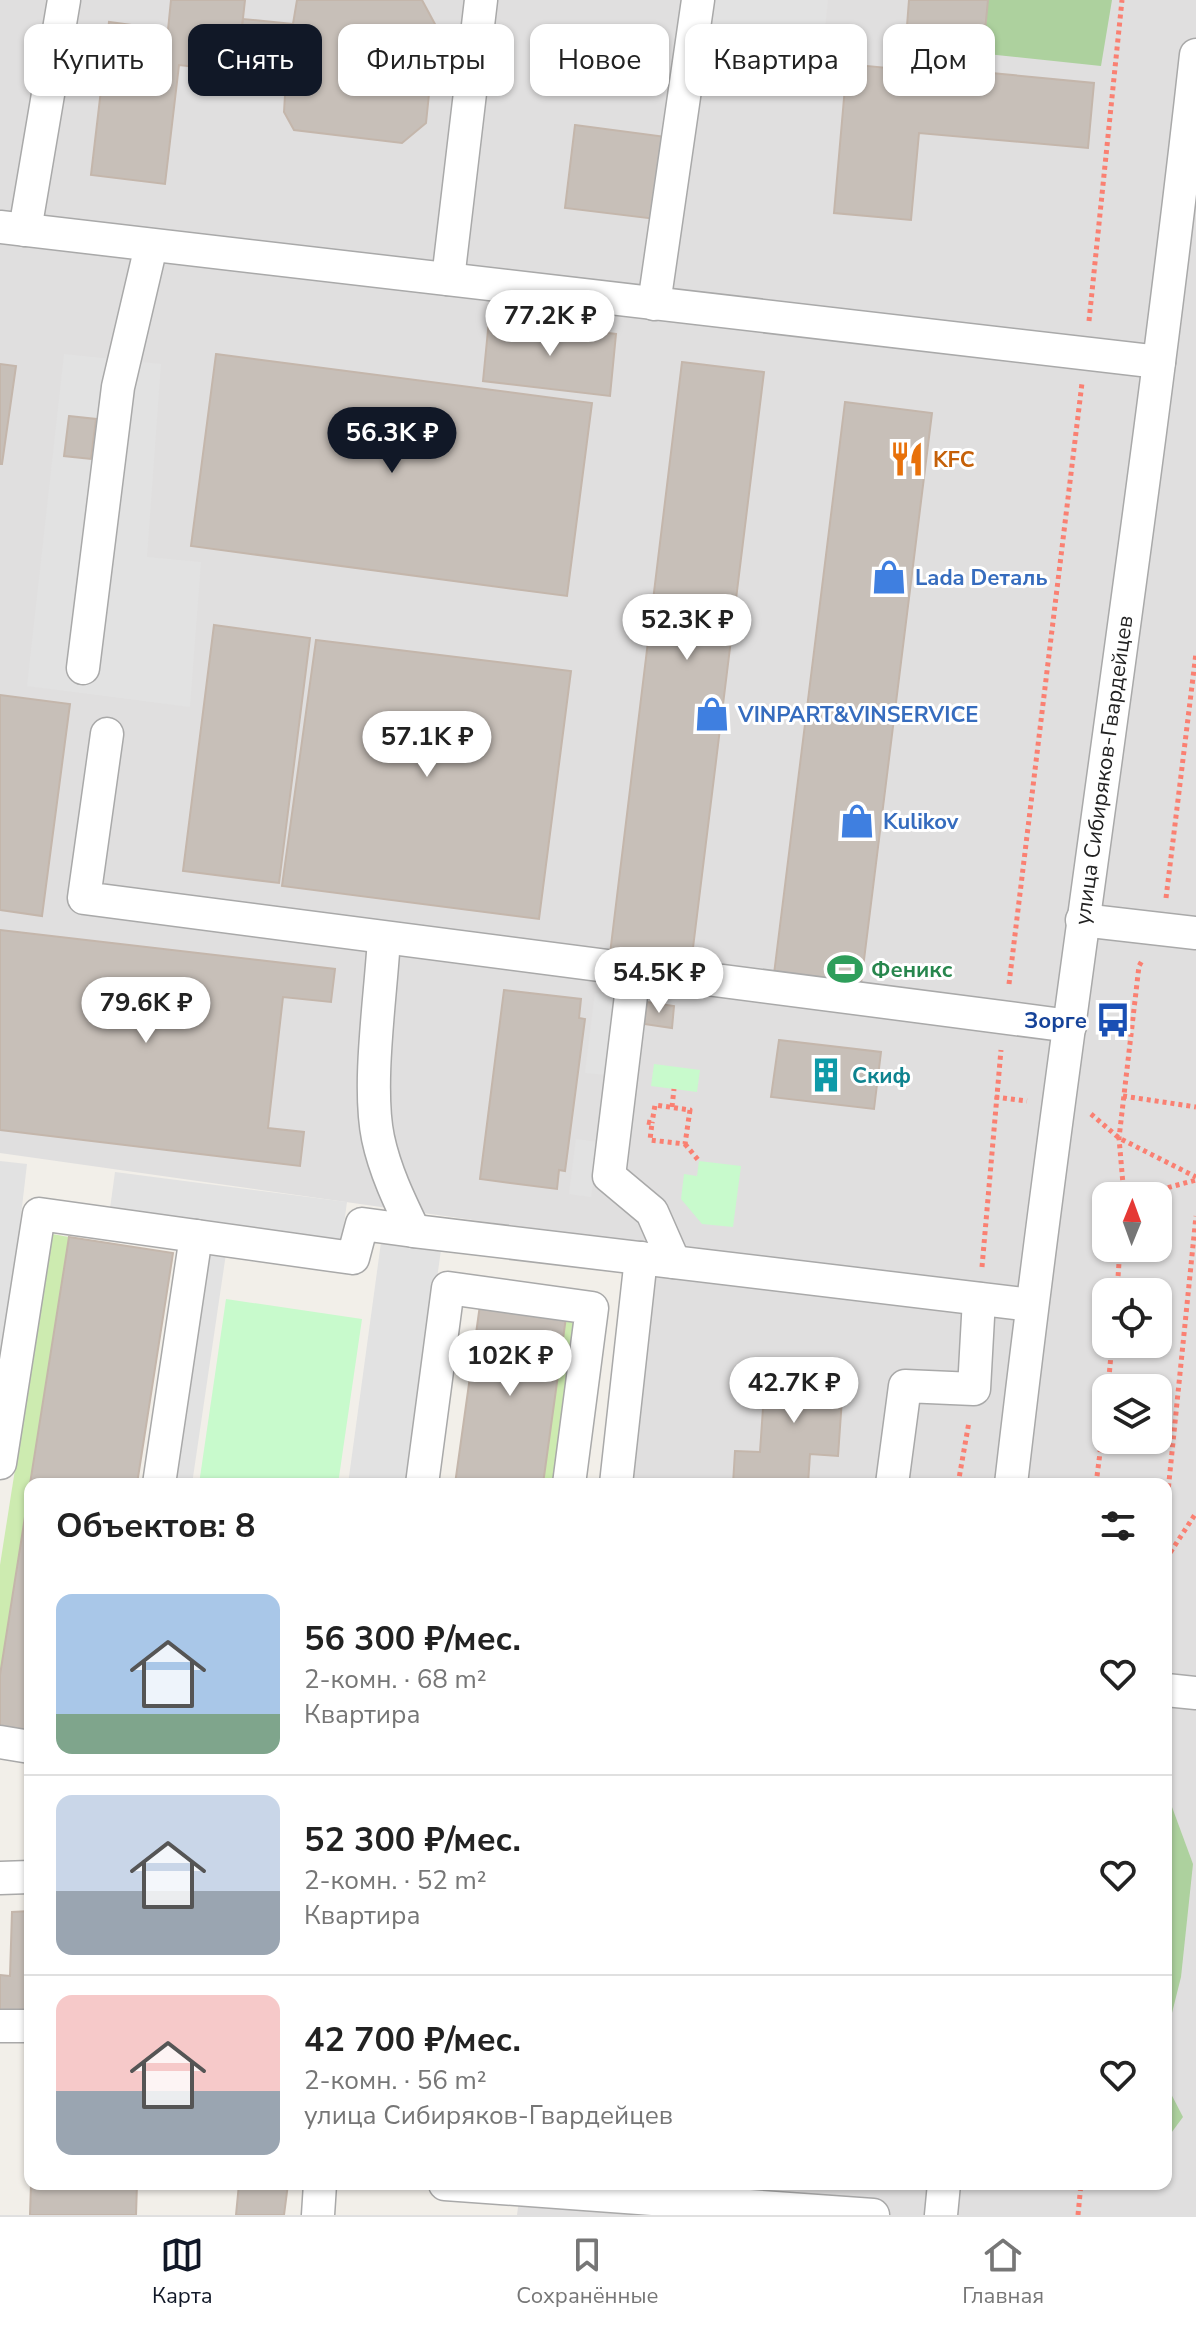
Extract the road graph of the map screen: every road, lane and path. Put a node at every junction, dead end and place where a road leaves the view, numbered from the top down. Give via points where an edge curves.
1 (64, 0) edge
2 (481, 0) edge
3 (698, 0) edge
4 (1122, 0) edge
5 (1196, 55) edge
6 (1187, 221) edge
7 (12, 229) edge
8 (151, 246) junction
9 (448, 279) junction
10 (654, 304) junction
11 (1086, 352) junction
12 (1159, 362) junction
13 (83, 668) dead end
14 (107, 734) dead end
15 (1082, 920) junction
16 (1196, 933) edge
17 (384, 938) junction
18 (634, 971) junction
19 (1005, 1018) junction
20 (1070, 1026) junction
21 (674, 1089) dead end
22 (1123, 1096) dead end
23 (995, 1097) junction
24 (1061, 1105) junction
25 (672, 1107) junction
26 (1196, 1107) edge
27 (615, 1118) junction
28 (652, 1123) junction
29 (685, 1144) junction
30 (699, 1161) dead end
31 (1196, 1179) edge
32 (1172, 1186) edge
33 (1196, 1216) edge
34 (414, 1231) junction
35 (453, 1235) junction
36 (196, 1236) junction
37 (641, 1258) junction
38 (674, 1262) junction
39 (448, 1288) junction
40 (979, 1299) junction
41 (1032, 1305) junction
42 (974, 1389) junction
43 (1100, 1454) edge
44 (0, 1463) edge
45 (160, 1478) edge
46 (423, 1478) edge
47 (570, 1478) edge
48 (617, 1478) edge
49 (893, 1478) edge
50 (959, 1478) edge
51 (1012, 1478) edge
52 (1097, 1478) edge
53 (1169, 1478) edge
54 (1196, 1513) edge
55 (1172, 1550) edge
56 (1172, 1691) edge
57 (1196, 1693) edge
58 (0, 1742) edge
59 (24, 1746) edge
60 (24, 1877) edge
61 (0, 1878) edge
62 (0, 2026) edge
63 (24, 2026) edge
64 (320, 2190) edge
65 (502, 2190) edge
66 (943, 2190) edge
67 (1080, 2190) edge
68 (618, 2191) edge
69 (560, 2197) edge
70 (318, 2215) edge
71 (873, 2215) edge
72 (941, 2215) edge
73 (1078, 2215) edge

1 - 7 street
2 - 9 street
3 - 10 street
4 - 11 path
5 - 6 street, улица Сибиряков-Гвардейцев
6 - 12 street, улица Сибиряков-Гвардейцев
7 - 8 street
8 - 9 street
8 - 13 street via 118,387
9 - 10 street
10 - 11 street
11 - 12 street
11 - 19 path
12 - 15 street, улица Сибиряков-Гвардейцев
14 - 17 street via 84,898
15 - 16 street
15 - 20 street, улица Сибиряков-Гвардейцев
17 - 18 street
17 - 34 street via 375,1101 378,1136 391,1184
18 - 19 street
18 - 27 street
19 - 20 street
19 - 23 path
20 - 24 street, улица Сибиряков-Гвардейцев
21 - 25 path
22 - 26 path
23 - 24 path
23 - 40 path
24 - 31 path via 1089,1112 1119,1138
24 - 41 street, улица Сибиряков-Гвардейцев
25 - 28 path via 655,1105
25 - 29 path via 690,1110
27 - 28 path
27 - 38 street via 609,1176 652,1212
28 - 29 path via 650,1140
29 - 30 path
31 - 32 path
33 - 53 path
34 - 35 street
34 - 36 street via 362,1224 353,1258
35 - 37 street
35 - 39 street
36 - 44 street via 39,1214
36 - 45 street
37 - 38 street
37 - 48 street
38 - 40 street
39 - 46 street
39 - 47 street via 592,1308
40 - 41 street
40 - 42 street
41 - 51 street, улица Сибиряков-Гвардейцев
42 - 49 street via 905,1386
42 - 50 path
43 - 52 path
54 - 55 path
56 - 57 street
58 - 59 street
60 - 61 street
62 - 63 street
64 - 70 street
65 - 69 street
66 - 72 street
67 - 73 path
68 - 69 street
68 - 71 street

